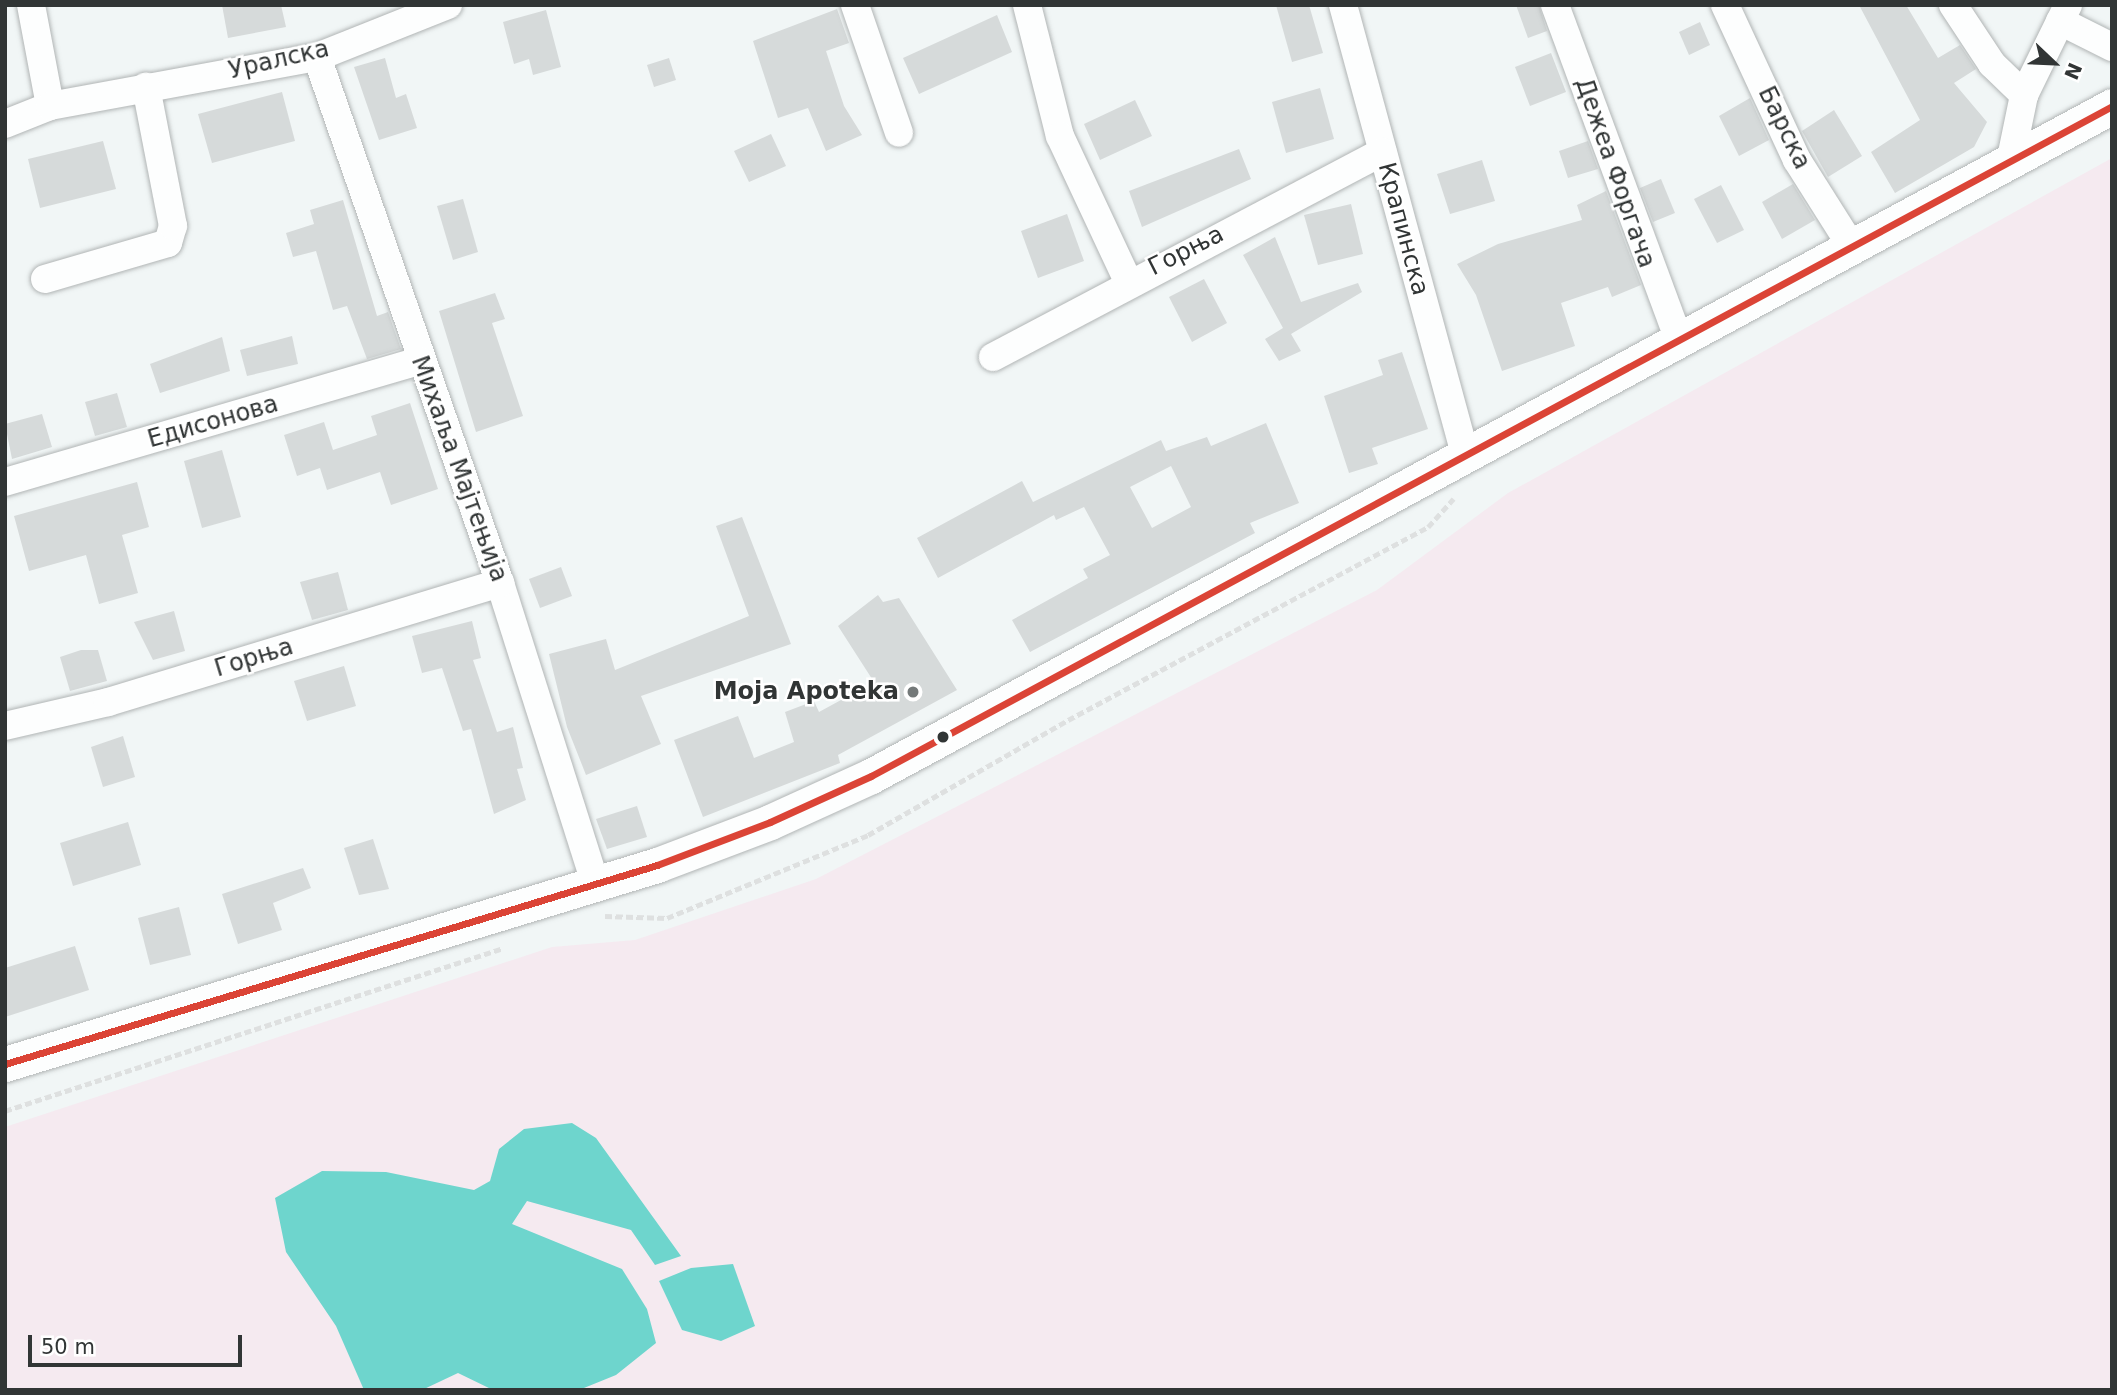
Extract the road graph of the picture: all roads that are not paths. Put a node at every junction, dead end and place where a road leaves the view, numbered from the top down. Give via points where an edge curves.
1 (31, 5) edge
2 (448, 5) edge
3 (855, 5) edge
4 (1027, 5) edge
5 (1343, 5) edge
6 (1555, 5) edge
7 (1725, 5) edge
8 (1953, 5) edge
9 (2064, 13) edge
10 (2112, 47) edge
11 (317, 57) junction
12 (146, 87) junction
13 (2024, 95) junction
14 (50, 106) junction
15 (2112, 106) edge
16 (5, 124) edge
17 (900, 133) dead end
18 (1382, 152) junction
19 (2011, 158) junction
20 (1852, 247) junction
21 (45, 279) dead end
22 (1128, 281) junction
23 (1679, 340) junction
24 (993, 356) dead end
25 (420, 361) junction
26 (1465, 453) junction
27 (5, 482) edge
28 (500, 583) junction
29 (5, 726) edge
30 (594, 883) junction
31 (5, 1064) edge

1 - 14 street
2 - 11 street, Уралска
3 - 17 street
4 - 22 street via 1059,136
5 - 18 street, Крапинска
6 - 23 street, Дежеа Форгача
7 - 20 street, Барска via 1797,160
8 - 13 street via 1992,64
9 - 10 street
9 - 13 street
11 - 12 street, Уралска
11 - 25 street, Михаља Мајтењија
12 - 14 street, Уралска
12 - 21 street via 173,226 168,243
13 - 19 street
14 - 16 street, Уралска
15 - 19 main road
18 - 22 street, Горња
18 - 26 street, Крапинска
19 - 20 main road
20 - 23 main road
22 - 24 street, Горња
23 - 26 main road
25 - 27 street, Едисонова
25 - 28 street, Михаља Мајтењија
26 - 30 main road via 871,776 771,822
28 - 29 street, Горња via 108,702
28 - 30 street, Михаља Мајтењија
30 - 31 main road

